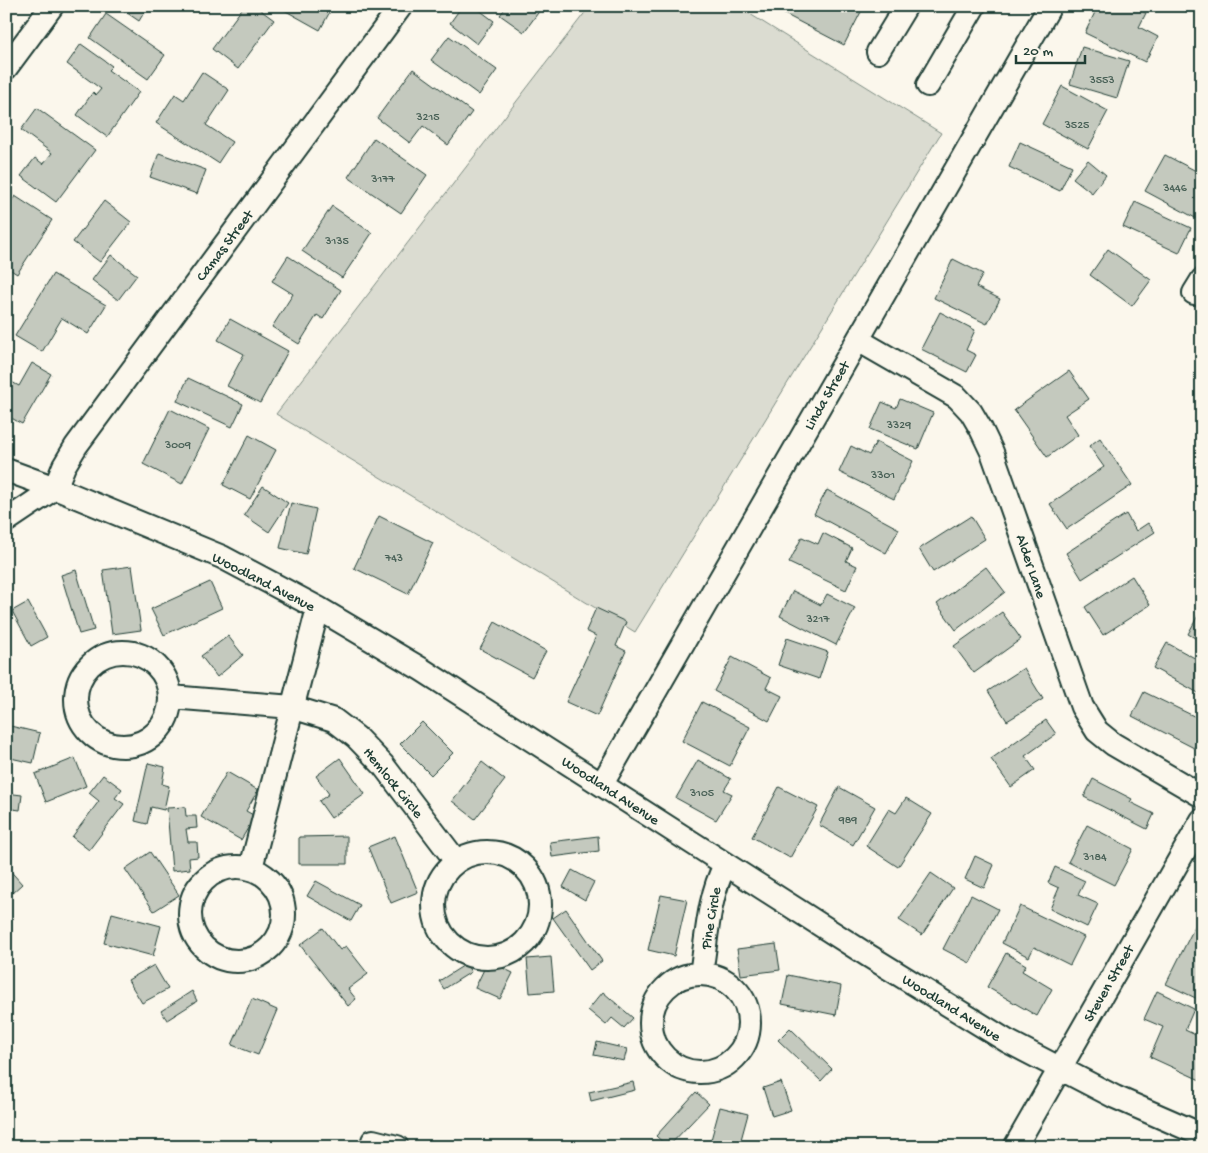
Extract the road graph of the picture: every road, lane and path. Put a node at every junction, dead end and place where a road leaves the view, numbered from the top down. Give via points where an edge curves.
1 (52, 6) edge
2 (401, 6) edge
3 (906, 6) edge
4 (974, 6) edge
5 (1048, 7) edge
6 (878, 52) dead end
7 (6, 68) edge
8 (928, 85) dead end
9 (858, 340) junction
10 (6, 470) edge
11 (55, 488) junction
12 (6, 521) edge
13 (318, 608) junction
14 (171, 697) junction
15 (292, 707) junction
16 (602, 784) junction
17 (1202, 796) edge
18 (1202, 820) edge
19 (456, 861) junction
20 (725, 864) junction
21 (251, 868) junction
22 (701, 974) junction
23 (1059, 1069) junction
24 (1202, 1135) edge
25 (373, 1141) dead end
26 (397, 1147) edge
27 (1015, 1147) edge

1 - 7 street
2 - 11 street, Camas Street via 76,446
3 - 6 street
4 - 8 street
5 - 9 street, Linda Street
9 - 16 street, Linda Street
9 - 17 street, Alder Lane via 957,397 971,412 992,452 1089,720 1114,744
10 - 11 street, Woodland Avenue
11 - 12 street
11 - 13 street, Woodland Avenue via 222,557
13 - 15 street
13 - 16 street, Woodland Avenue
14 - 14 street via 166,678 158,666 136,653 119,651 99,658 82,673 76,691 76,707 81,722 93,737 109,745 123,747 142,743 156,733 167,718
14 - 15 street, Hemlock Circle
15 - 19 street, Hemlock Circle via 334,720 356,737 383,765
15 - 21 street
16 - 20 street, Woodland Avenue
18 - 23 street, Steven Street
19 - 19 street via 441,877 433,905 442,934 462,954 486,959 513,953 536,929 541,900 534,876 522,863 508,855 489,851 472,853
20 - 22 street, Pine Circle via 712,901
20 - 23 street, Woodland Avenue via 944,1003
21 - 21 street via 234,866 213,873 197,888 190,906 190,922 195,937 208,952 224,960 238,962 257,958 271,948 282,933 285,911 281,894 272,882
22 - 22 street via 681,978 667,986 655,1002 650,1027 662,1056 682,1070 697,1073 713,1071 736,1057 748,1038 749,1016 743,999 726,981
23 - 24 street, Woodland Avenue
23 - 27 street, Steven Street
25 - 26 street

